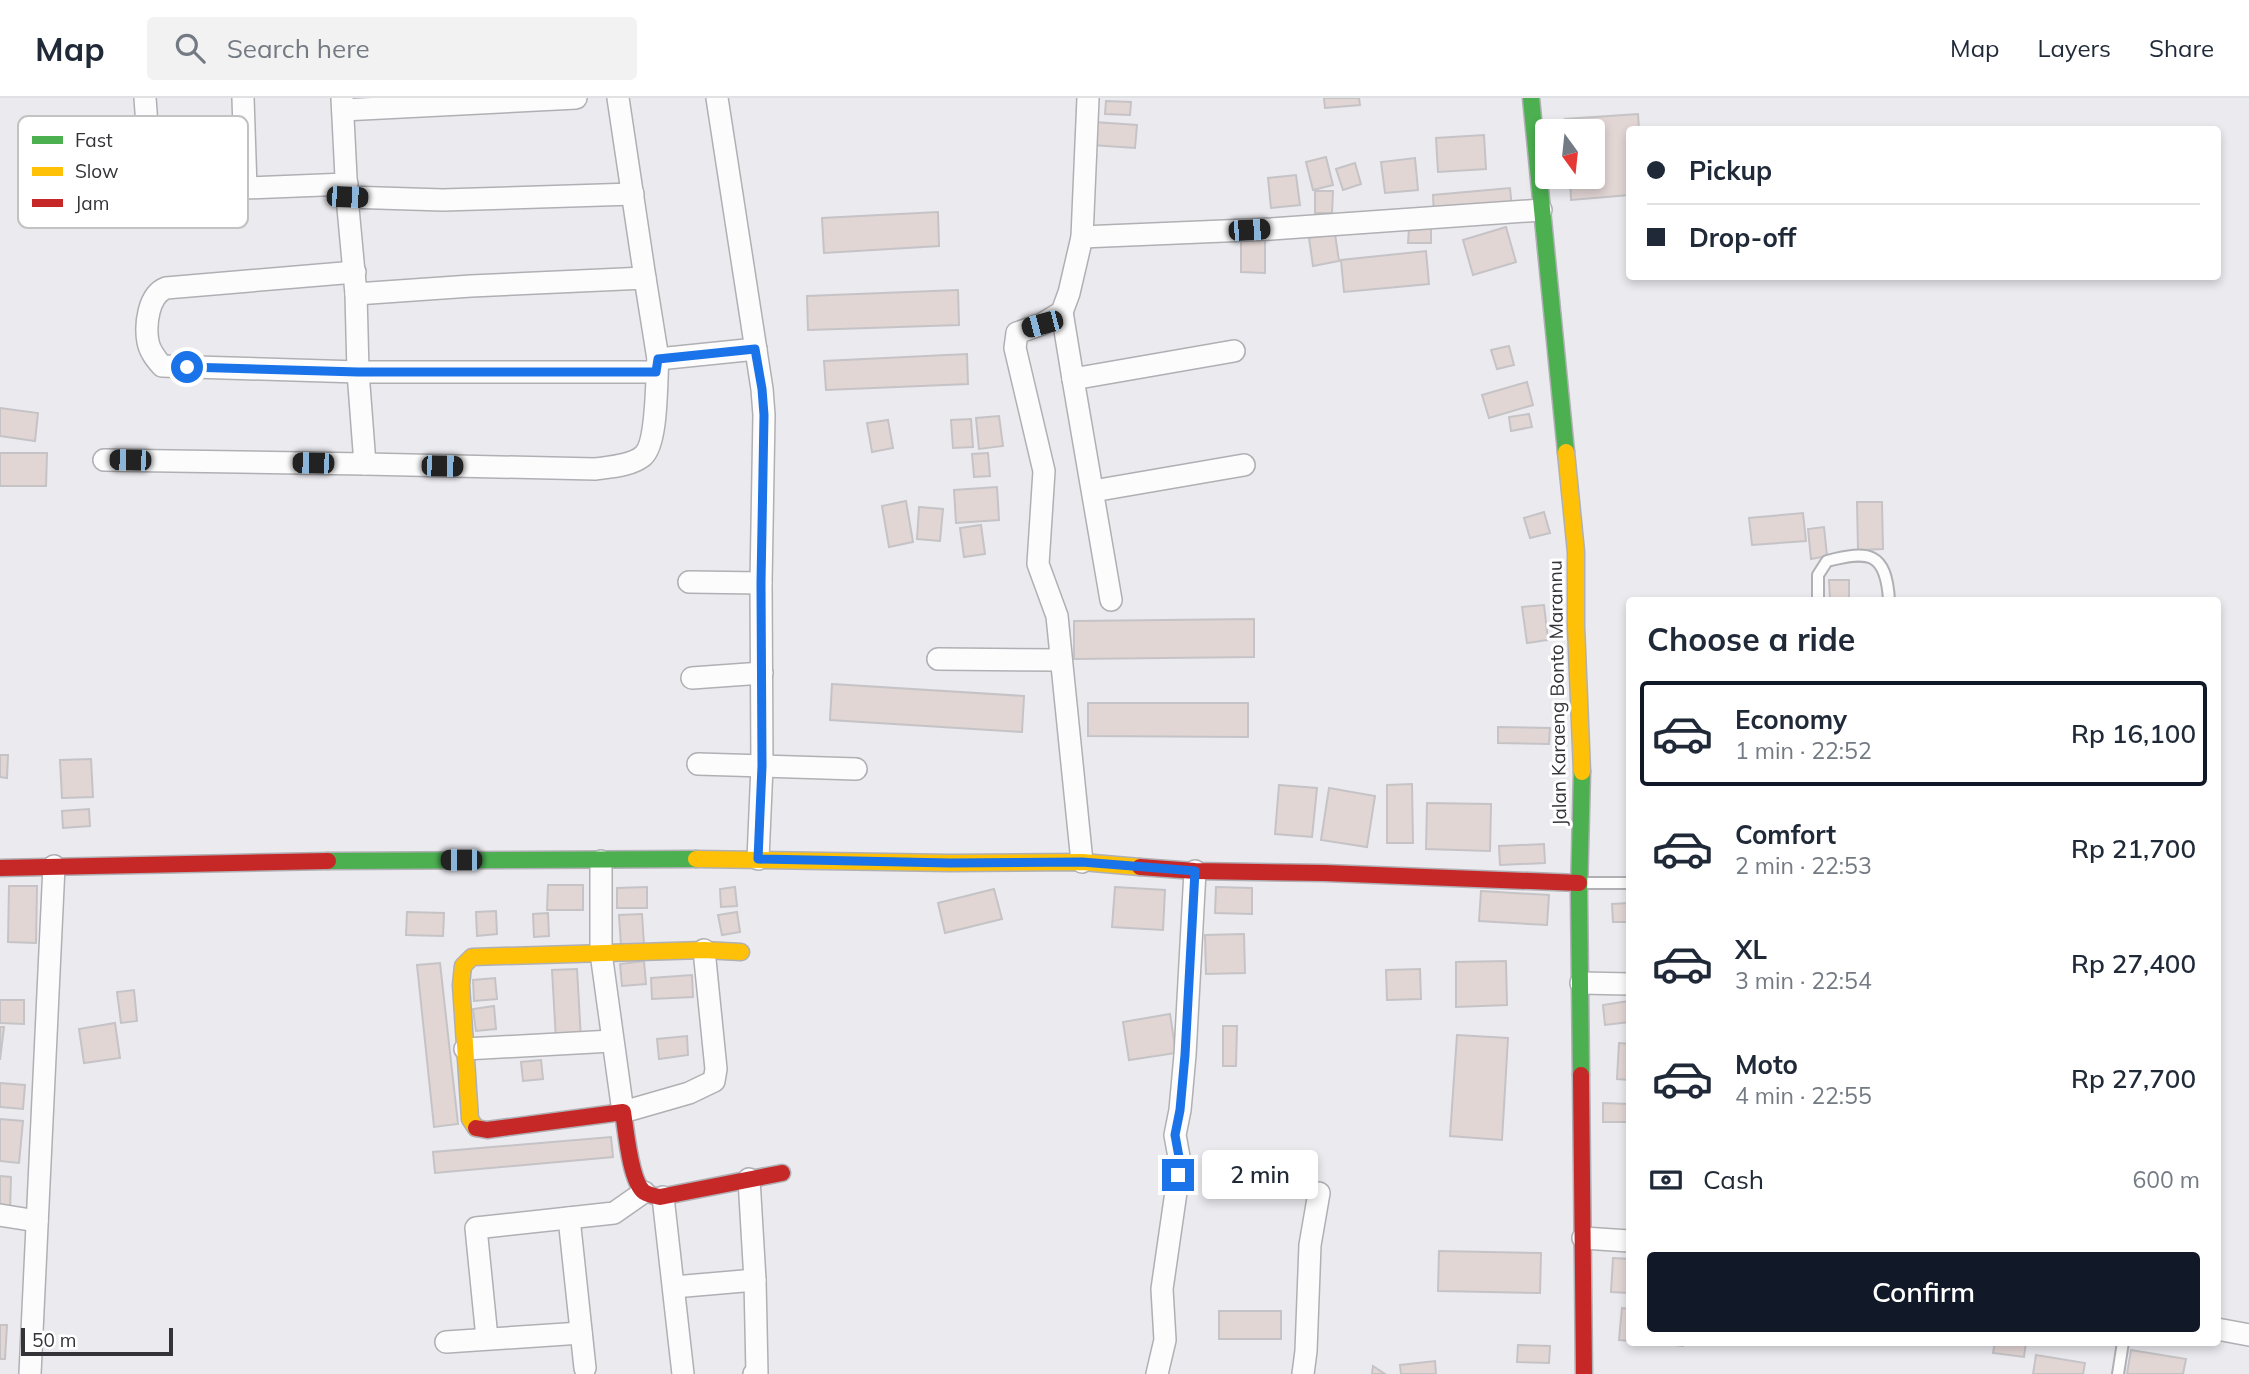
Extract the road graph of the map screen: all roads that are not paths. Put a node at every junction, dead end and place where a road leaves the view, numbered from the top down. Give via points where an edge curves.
1 (145, 98) edge
2 (243, 98) edge
3 (576, 98) edge
4 (618, 98) edge
5 (717, 98) edge
6 (1088, 98) edge
7 (1531, 98) edge
8 (342, 104) edge
9 (146, 116) edge
10 (244, 116) edge
11 (248, 188) edge
12 (347, 190) junction
13 (633, 194) junction
14 (1541, 210) junction
15 (1082, 237) junction
16 (355, 272) junction
17 (645, 278) junction
18 (356, 294) junction
19 (1062, 312) junction
20 (755, 349) junction
21 (1234, 351) dead end
22 (657, 365) junction
23 (358, 372) junction
24 (1073, 379) junction
25 (104, 460) dead end
26 (365, 464) junction
27 (1244, 465) dead end
28 (1093, 491) junction
29 (689, 582) dead end
30 (761, 583) junction
31 (1818, 597) edge
32 (1889, 597) edge
33 (1111, 600) dead end
34 (938, 659) dead end
35 (1061, 660) junction
36 (762, 673) junction
37 (692, 678) dead end
38 (698, 764) dead end
39 (762, 766) junction
40 (856, 769) dead end
41 (758, 859) junction
42 (601, 861) junction
43 (1082, 862) junction
44 (54, 866) junction
45 (0, 868) edge
46 (1195, 871) junction
47 (1579, 883) junction
48 (1626, 883) edge
49 (704, 950) junction
50 (741, 951) dead end
51 (601, 953) junction
52 (1581, 983) junction
53 (1626, 984) edge
54 (612, 1041) junction
55 (465, 1049) junction
56 (623, 1112) junction
57 (782, 1173) dead end
58 (749, 1180) junction
59 (1319, 1193) dead end
60 (653, 1194) junction
61 (0, 1215) edge
62 (569, 1218) junction
63 (37, 1221) junction
64 (1583, 1238) junction
65 (1626, 1241) edge
66 (755, 1280) junction
67 (674, 1287) junction
68 (2221, 1330) edge
69 (581, 1333) junction
70 (2249, 1335) edge
71 (487, 1338) junction
72 (446, 1342) dead end
73 (2122, 1346) edge
74 (585, 1368) dead end
75 (30, 1374) edge
76 (683, 1374) edge
77 (754, 1374) edge
78 (1157, 1374) edge
79 (1303, 1374) edge
80 (1584, 1374) edge
81 (2118, 1374) edge

1 - 9 street
2 - 10 street
3 - 8 street
4 - 13 street
5 - 20 street
6 - 15 street
7 - 14 street, Jalan Karaeng Bonto Marannu
8 - 12 street
11 - 12 street
12 - 13 street via 443,200
12 - 16 street
13 - 17 street
14 - 15 street
14 - 47 street, Jalan Karaeng Bonto Marannu via 1576,552 1583,750
15 - 19 street
16 - 18 street
16 - 23 street via 166,288 151,305 148,341 162,366
17 - 18 street
17 - 22 street
18 - 23 street
19 - 24 street
19 - 35 street via 1017,333 1014,348 1044,471 1038,564 1055,607
20 - 22 street
20 - 30 street via 764,415
21 - 24 street
22 - 23 street
22 - 26 street via 652,438 643,456 631,462 595,469
23 - 26 street
24 - 28 street
25 - 26 street
27 - 28 street
28 - 33 street
29 - 30 street
30 - 36 street
31 - 32 lane via 1818,575 1828,561 1868,555 1883,569
34 - 35 street
35 - 43 street
36 - 37 street
36 - 39 street
38 - 39 street
39 - 40 street
39 - 41 street
41 - 42 street
41 - 43 street
42 - 44 street
42 - 51 street
43 - 46 street
44 - 45 street
44 - 63 street
46 - 47 street
46 - 78 street via 1186,1043 1175,1135 1177,1192 1163,1289 1166,1340
47 - 48 lane
47 - 52 street, Jalan Karaeng Bonto Marannu
49 - 50 street
49 - 51 street
49 - 56 street via 714,1081
51 - 54 street
51 - 55 street via 472,957 466,961 461,972
52 - 53 street
52 - 64 street, Jalan Karaeng Bonto Marannu
54 - 55 street
54 - 56 street
55 - 56 street via 469,1114 475,1128
56 - 60 street via 637,1178
57 - 58 street
58 - 60 street
58 - 66 street
59 - 79 street via 1310,1245
60 - 62 street via 614,1213
60 - 67 street
61 - 63 street
62 - 69 street
62 - 71 street via 476,1228
63 - 75 street
64 - 65 street
64 - 80 street, Jalan Karaeng Bonto Marannu
66 - 67 street
66 - 77 street
67 - 76 street
68 - 70 street
69 - 71 street
69 - 74 street
71 - 72 street
73 - 81 lane

